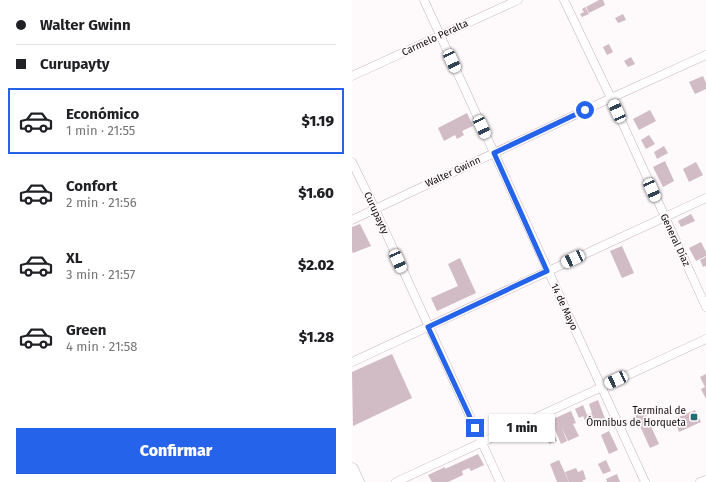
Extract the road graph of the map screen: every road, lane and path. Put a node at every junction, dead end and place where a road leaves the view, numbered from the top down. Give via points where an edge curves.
1 (424, 0) edge
2 (518, 0) edge
3 (564, 0) edge
4 (440, 35) junction
5 (706, 55) edge
6 (352, 76) edge
7 (611, 98) junction
8 (494, 153) junction
9 (352, 162) edge
10 (706, 198) edge
11 (375, 209) junction
12 (664, 216) junction
13 (352, 220) edge
14 (547, 271) junction
15 (706, 307) edge
16 (428, 327) junction
17 (706, 339) edge
18 (352, 362) edge
19 (602, 387) junction
20 (482, 443) junction
21 (352, 469) edge
22 (706, 480) edge
23 (358, 482) edge
24 (396, 482) edge
25 (500, 482) edge
26 (645, 482) edge
27 (700, 482) edge

1 - 4 street, 14 de Mayo
2 - 4 street, Carmelo Peralta
3 - 7 street, General Díaz
4 - 6 street, Carmelo Peralta
4 - 8 street, 14 de Mayo
5 - 7 street, Walter Gwinn
7 - 8 street, Walter Gwinn
7 - 12 street, General Díaz
8 - 11 street, Walter Gwinn
8 - 14 street, 14 de Mayo
9 - 11 street, Curupayty
10 - 12 street
11 - 13 street, Walter Gwinn
11 - 16 street, Curupayty
12 - 14 street
12 - 15 street, General Díaz
14 - 16 street
14 - 19 street, 14 de Mayo
16 - 18 street
16 - 20 street, Curupayty
17 - 19 street
19 - 20 street
19 - 26 street, 14 de Mayo
20 - 24 street
20 - 25 street, Curupayty
21 - 23 main road
22 - 27 street

